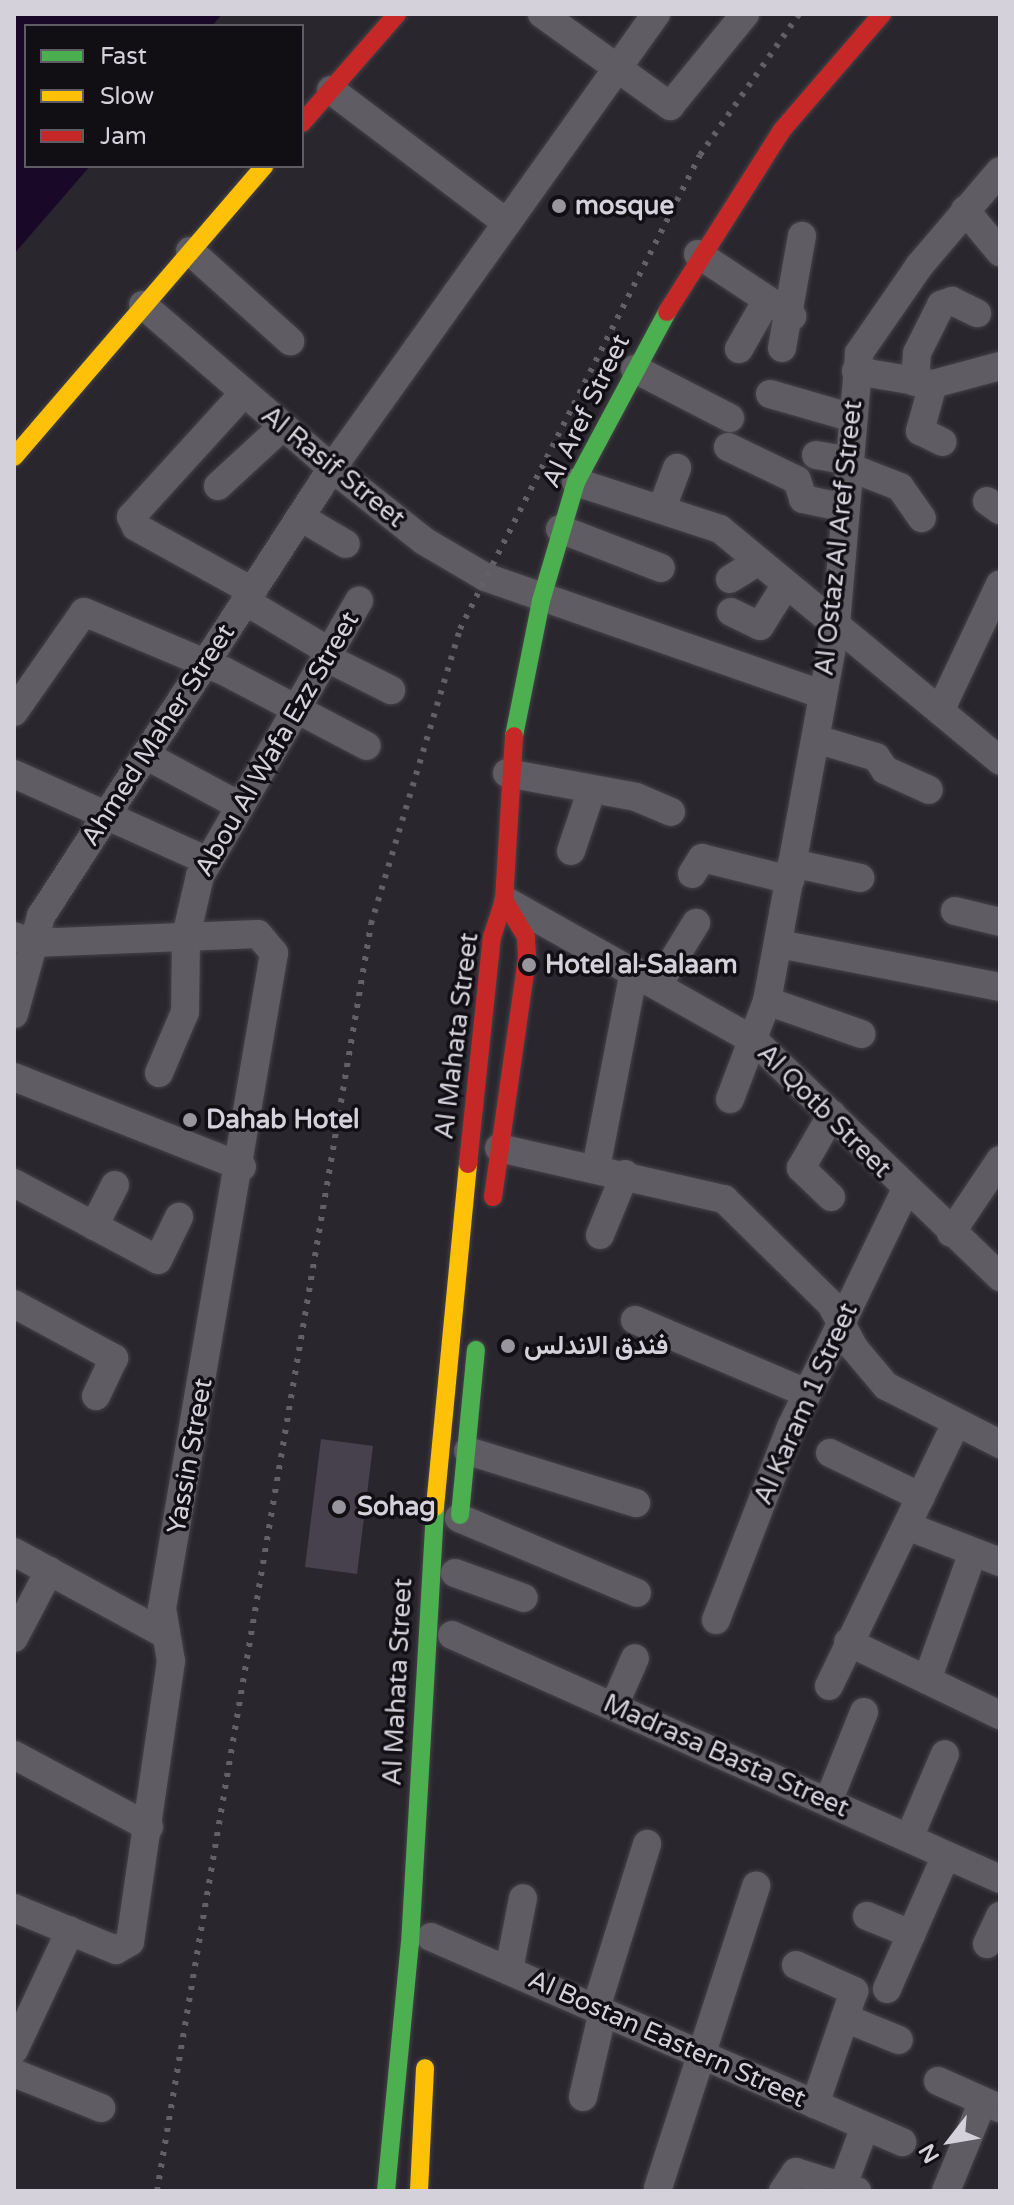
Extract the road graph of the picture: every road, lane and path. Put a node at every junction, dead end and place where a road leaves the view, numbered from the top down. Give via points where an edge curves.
1 (368, 14) edge
2 (397, 14) edge
3 (542, 14) edge
4 (656, 14) edge
5 (745, 14) edge
6 (878, 15) edge
7 (614, 70) junction
8 (304, 88) edge
9 (331, 90) junction
10 (304, 121) edge
11 (234, 168) edge
12 (262, 168) edge
13 (1000, 171) edge
14 (965, 210) junction
15 (503, 220) junction
16 (802, 236) dead end
17 (190, 251) junction
18 (1000, 252) edge
19 (698, 254) junction
20 (136, 292) junction
21 (767, 300) junction
22 (977, 313) dead end
23 (792, 316) junction
24 (290, 341) dead end
25 (782, 348) dead end
26 (739, 349) dead end
27 (1000, 366) edge
28 (635, 369) junction
29 (856, 371) junction
30 (924, 383) junction
31 (243, 394) junction
32 (770, 394) dead end
33 (730, 418) dead end
34 (853, 418) junction
35 (14, 425) edge
36 (282, 427) junction
37 (943, 442) dead end
38 (728, 447) dead end
39 (816, 455) dead end
40 (14, 457) edge
41 (849, 464) junction
42 (332, 468) junction
43 (677, 468) dead end
44 (576, 482) junction
45 (218, 486) dead end
46 (662, 508) junction
47 (846, 508) junction
48 (300, 517) junction
49 (922, 518) dead end
50 (560, 529) junction
51 (346, 544) dead end
52 (756, 563) junction
53 (661, 568) dead end
54 (730, 579) dead end
55 (1000, 584) edge
56 (785, 586) junction
57 (248, 596) junction
58 (359, 601) dead end
59 (541, 601) junction
60 (731, 612) dead end
61 (836, 624) junction
62 (327, 654) junction
63 (204, 664) junction
64 (391, 690) dead end
65 (823, 695) junction
66 (295, 708) junction
67 (940, 711) junction
68 (14, 712) edge
69 (816, 739) junction
70 (367, 746) dead end
71 (145, 755) junction
72 (1000, 761) edge
73 (507, 773) junction
74 (14, 774) edge
75 (592, 789) junction
76 (929, 790) dead end
77 (240, 806) junction
78 (671, 812) dead end
79 (106, 815) junction
80 (571, 851) dead end
81 (208, 861) junction
82 (791, 871) junction
83 (692, 874) dead end
84 (860, 878) dead end
85 (504, 900) junction
86 (955, 911) dead end
87 (1000, 922) edge
88 (696, 923) dead end
89 (186, 936) junction
90 (23, 940) edge
91 (779, 944) junction
92 (646, 978) junction
93 (1000, 987) edge
94 (767, 1001) junction
95 (14, 1014) edge
96 (861, 1034) dead end
97 (756, 1042) junction
98 (159, 1073) dead end
99 (14, 1077) edge
100 (730, 1099) dead end
101 (832, 1114) junction
102 (499, 1148) junction
103 (242, 1167) junction
104 (596, 1168) junction
105 (625, 1174) junction
106 (996, 1175) edge
107 (14, 1183) edge
108 (115, 1185) dead end
109 (905, 1191) junction
110 (831, 1197) dead end
111 (179, 1217) dead end
112 (490, 1221) dead end
113 (94, 1226) junction
114 (951, 1233) junction
115 (600, 1235) dead end
116 (1000, 1277) edge
117 (14, 1304) edge
118 (635, 1320) dead end
119 (841, 1322) junction
120 (478, 1325) dead end
121 (806, 1393) junction
122 (96, 1396) dead end
123 (956, 1423) junction
124 (1000, 1444) edge
125 (468, 1451) junction
126 (830, 1453) dead end
127 (921, 1497) junction
128 (636, 1503) dead end
129 (459, 1518) junction
130 (907, 1526) junction
131 (14, 1552) edge
132 (973, 1552) junction
133 (1000, 1562) edge
134 (49, 1571) junction
135 (455, 1581) joint
136 (637, 1593) dead end
137 (524, 1598) dead end
138 (716, 1620) dead end
139 (166, 1635) junction
140 (451, 1635) dead end
141 (14, 1638) edge
142 (848, 1642) junction
143 (635, 1658) dead end
144 (927, 1680) junction
145 (829, 1686) dead end
146 (614, 1706) junction
147 (864, 1712) dead end
148 (1000, 1715) edge
149 (945, 1754) dead end
150 (14, 1755) edge
151 (828, 1802) junction
152 (440, 1810) dead end
153 (149, 1827) junction
154 (909, 1838) junction
155 (647, 1844) dead end
156 (946, 1855) junction
157 (998, 1873) edge
158 (756, 1886) dead end
159 (523, 1898) dead end
160 (14, 1908) edge
161 (867, 1916) dead end
162 (1000, 1916) edge
163 (70, 1931) junction
164 (911, 1934) junction
165 (431, 1937) junction
166 (987, 1944) dead end
167 (796, 1965) dead end
168 (430, 1968) dead end
169 (509, 1970) junction
170 (887, 1989) dead end
171 (599, 2010) junction
172 (845, 2018) junction
173 (899, 2040) dead end
174 (426, 2045) dead end
175 (14, 2050) edge
176 (701, 2054) junction
177 (14, 2073) edge
178 (938, 2081) dead end
179 (583, 2097) dead end
180 (815, 2104) junction
181 (992, 2105) edge
182 (101, 2108) dead end
183 (865, 2126) junction
184 (902, 2142) dead end
185 (427, 2188) edge
186 (658, 2188) dead end
187 (847, 2190) edge
188 (386, 2191) edge
189 (783, 2191) edge
190 (946, 2191) edge

1 - 8 street
2 - 9 street
3 - 7 street
4 - 7 street, Ahmed Maher Street
5 - 7 street via 675,104
6 - 19 street, Al Aref Street via 782,130
7 - 15 street, Ahmed Maher Street
9 - 10 street
9 - 15 street
11 - 20 street
12 - 17 street
13 - 14 street, Al Ostaz Al Aref Street
14 - 18 street
14 - 29 street, Al Ostaz Al Aref Street via 876,322
15 - 42 street, Ahmed Maher Street
16 - 23 street
17 - 20 street
17 - 24 street
19 - 21 street
19 - 28 street, Al Aref Street
20 - 31 street, Al Rasif Street
20 - 35 street
20 - 40 street
21 - 23 street
21 - 26 street
22 - 30 street via 952,301 941,305 917,353
23 - 25 street
27 - 30 street
28 - 33 street
28 - 44 street, Al Aref Street
29 - 30 street
29 - 34 street, Al Ostaz Al Aref Street
30 - 37 street via 920,431
31 - 36 street, Al Rasif Street
31 - 57 street via 131,517 136,527
32 - 34 street
34 - 41 street, Al Ostaz Al Aref Street
36 - 42 street, Al Rasif Street
36 - 45 street
38 - 47 street via 797,480 803,499
39 - 41 street
41 - 47 street, Al Ostaz Al Aref Street
41 - 49 street via 900,487
42 - 48 street, Ahmed Maher Street
42 - 59 street, Al Rasif Street via 424,541
43 - 46 street
44 - 46 street
44 - 50 street, Al Aref Street
46 - 52 street via 720,529
47 - 61 street, Al Ostaz Al Aref Street
48 - 51 street
48 - 57 street, Ahmed Maher Street
50 - 53 street
50 - 59 street, Al Aref Street
52 - 54 street
52 - 56 street
55 - 67 street
56 - 60 street via 760,626
56 - 61 street
57 - 62 street
57 - 63 street, Ahmed Maher Street
58 - 62 street, Abou Al Wafa Ezz Street
59 - 65 street, Al Rasif Street
59 - 73 street, Al Aref Street
61 - 65 street, Al Ostaz Al Aref Street
61 - 67 street
62 - 64 street
62 - 66 street, Abou Al Wafa Ezz Street
63 - 66 street
63 - 68 street via 84,612
63 - 71 street, Ahmed Maher Street
65 - 69 street, Al Ostaz Al Aref Street
66 - 70 street
66 - 77 street, Abou Al Wafa Ezz Street
67 - 72 street
69 - 76 street via 876,757 885,770
69 - 82 street, Al Ostaz Al Aref Street
71 - 77 street
71 - 79 street, Ahmed Maher Street
73 - 75 street
73 - 85 street, Al Aref Street
74 - 79 street
75 - 78 street
75 - 80 street
77 - 81 street, Abou Al Wafa Ezz Street
79 - 81 street
79 - 90 street, Ahmed Maher Street
81 - 89 street, Abou Al Wafa Ezz Street
82 - 83 street via 702,858
82 - 84 street
82 - 91 street, Al Ostaz Al Aref Street
85 - 92 street, Al Qotb Street
85 - 102 street, Al Mahata Street via 518,916 527,958
85 - 188 street, Al Mahata Street via 492,937 440,1426 410,1944
86 - 87 street
88 - 92 street
89 - 90 street
89 - 98 street, Abou Al Wafa Ezz Street via 185,1012
89 - 103 street, Yassin Street via 258,934 274,953
90 - 95 street, Ahmed Maher Street
91 - 93 street
91 - 94 street, Al Ostaz Al Aref Street
92 - 97 street, Al Qotb Street
92 - 104 street
94 - 96 street
94 - 97 street, Al Ostaz Al Aref Street
97 - 100 street, Al Ostaz Al Aref Street
97 - 101 street, Al Qotb Street
99 - 103 street
101 - 109 street, Al Qotb Street
101 - 110 street via 801,1168
102 - 104 street
102 - 112 street, Al Mahata Street
103 - 139 street, Yassin Street via 162,1608
104 - 105 street
105 - 115 street
105 - 119 street via 701,1190 745,1213
106 - 114 street
107 - 113 street
108 - 113 street
109 - 114 street, Al Qotb Street
109 - 119 street, Al Karam 1 Street
111 - 113 street via 158,1260
114 - 116 street, Al Qotb Street
117 - 122 street via 114,1358
118 - 121 street
119 - 121 street, Al Karam 1 Street
119 - 123 street via 886,1386
120 - 125 street, Al Mahata Street
121 - 138 street, Al Karam 1 Street
123 - 124 street
123 - 127 street
125 - 128 street
125 - 129 street, Al Mahata Street
126 - 127 street
127 - 130 street
129 - 135 street, Al Mahata Street
129 - 136 street
130 - 132 street
130 - 142 street
131 - 134 street
132 - 133 street
132 - 144 street
134 - 139 street
134 - 141 street
135 - 137 street
139 - 153 street, Yassin Street via 171,1661
140 - 146 street, Madrasa Basta Street
142 - 144 street
142 - 145 street
143 - 146 street
144 - 148 street
146 - 151 street, Madrasa Basta Street
147 - 151 street
149 - 154 street
150 - 153 street
151 - 154 street, Madrasa Basta Street
152 - 165 street
153 - 163 street, Yassin Street via 130,1942 116,1950
154 - 156 street, Madrasa Basta Street
155 - 171 street
156 - 157 street, Madrasa Basta Street
156 - 164 street
158 - 176 street
159 - 169 street
160 - 163 street
161 - 164 street
162 - 166 street
163 - 175 street
164 - 170 street
165 - 168 street
165 - 169 street, Al Bostan Eastern Street
167 - 172 street via 852,1989
169 - 171 street, Al Bostan Eastern Street
171 - 176 street, Al Bostan Eastern Street
171 - 179 street
172 - 173 street
172 - 180 street
174 - 185 street
176 - 180 street, Al Bostan Eastern Street
176 - 186 street
177 - 182 street
178 - 181 street
180 - 183 street, Al Bostan Eastern Street
181 - 190 street
183 - 184 street, Al Bostan Eastern Street
183 - 187 street
187 - 189 street via 796,2172

